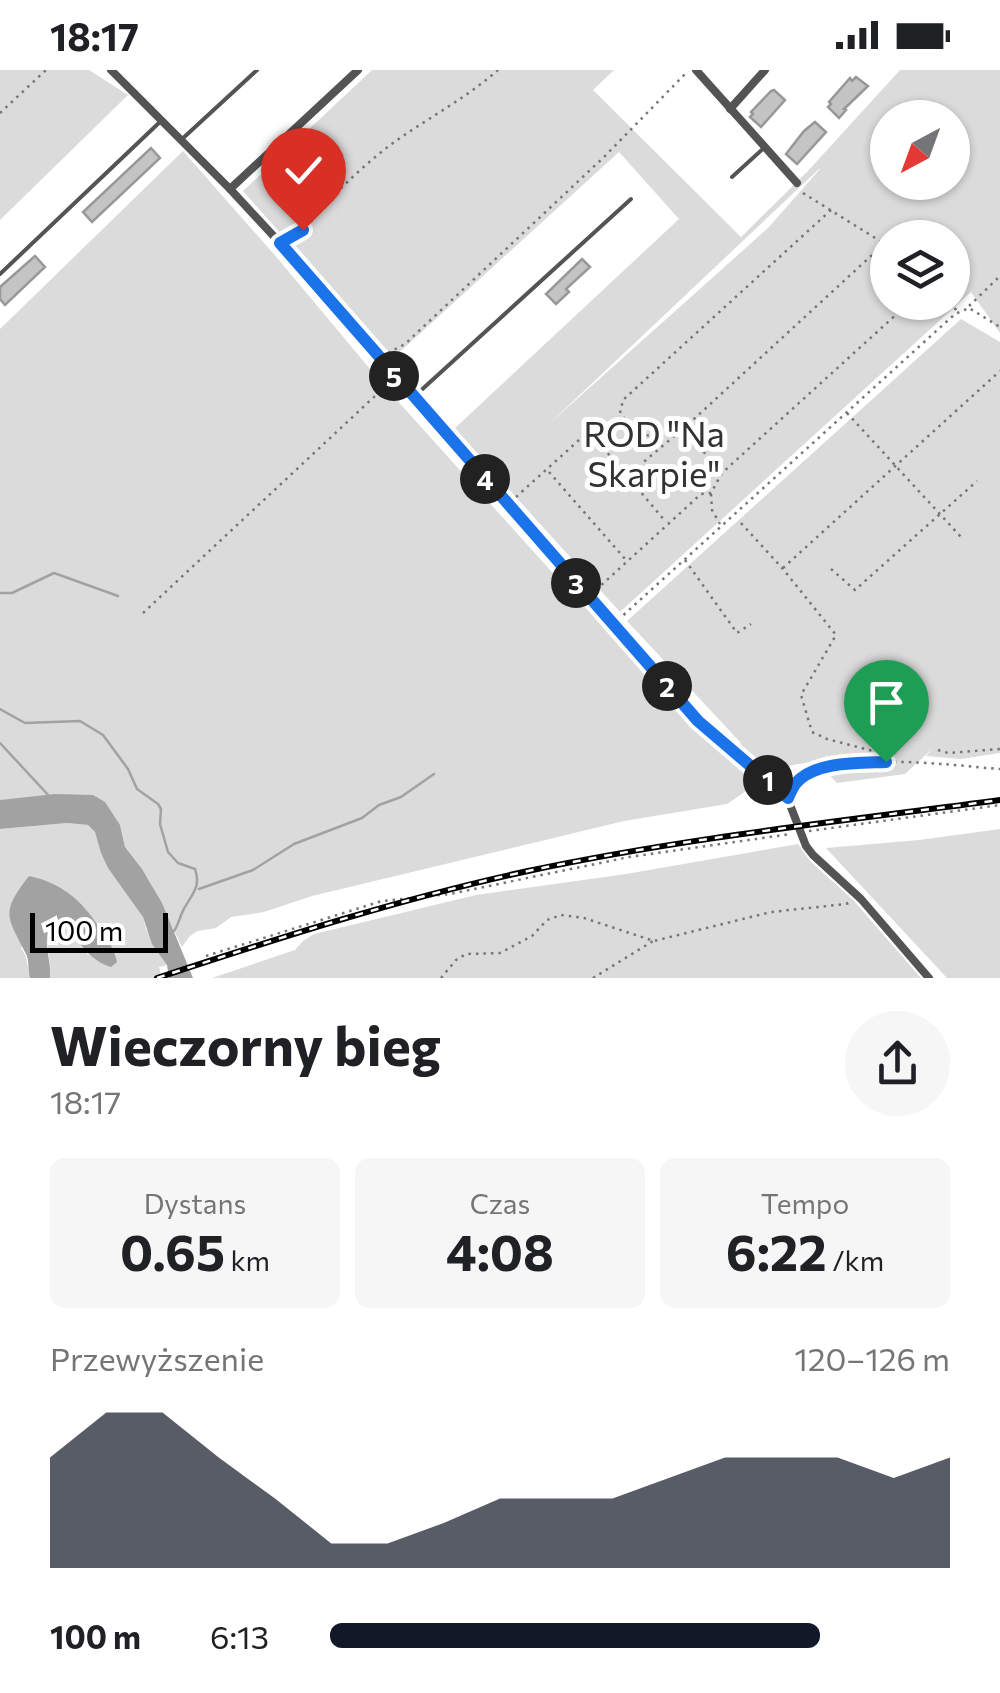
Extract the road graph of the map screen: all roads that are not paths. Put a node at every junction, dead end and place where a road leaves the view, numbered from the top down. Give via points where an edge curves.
1 (112, 70) edge
2 (257, 70) edge
3 (358, 70) edge
4 (692, 70) edge
5 (765, 70) edge
6 (730, 109) junction
7 (162, 120) junction
8 (181, 140) junction
9 (764, 147) junction
10 (732, 177) dead end
11 (796, 183) dead end
12 (230, 190) junction
13 (631, 199) dead end
14 (0, 274) edge
15 (413, 398) junction
16 (930, 978) edge

1 - 7 street
2 - 8 lane
3 - 12 street
4 - 6 street
5 - 6 street
6 - 9 street
7 - 8 street
7 - 14 lane
8 - 12 street
9 - 10 lane
9 - 11 street
12 - 15 street
13 - 15 lane
15 - 16 street via 698,721 788,798 812,855

